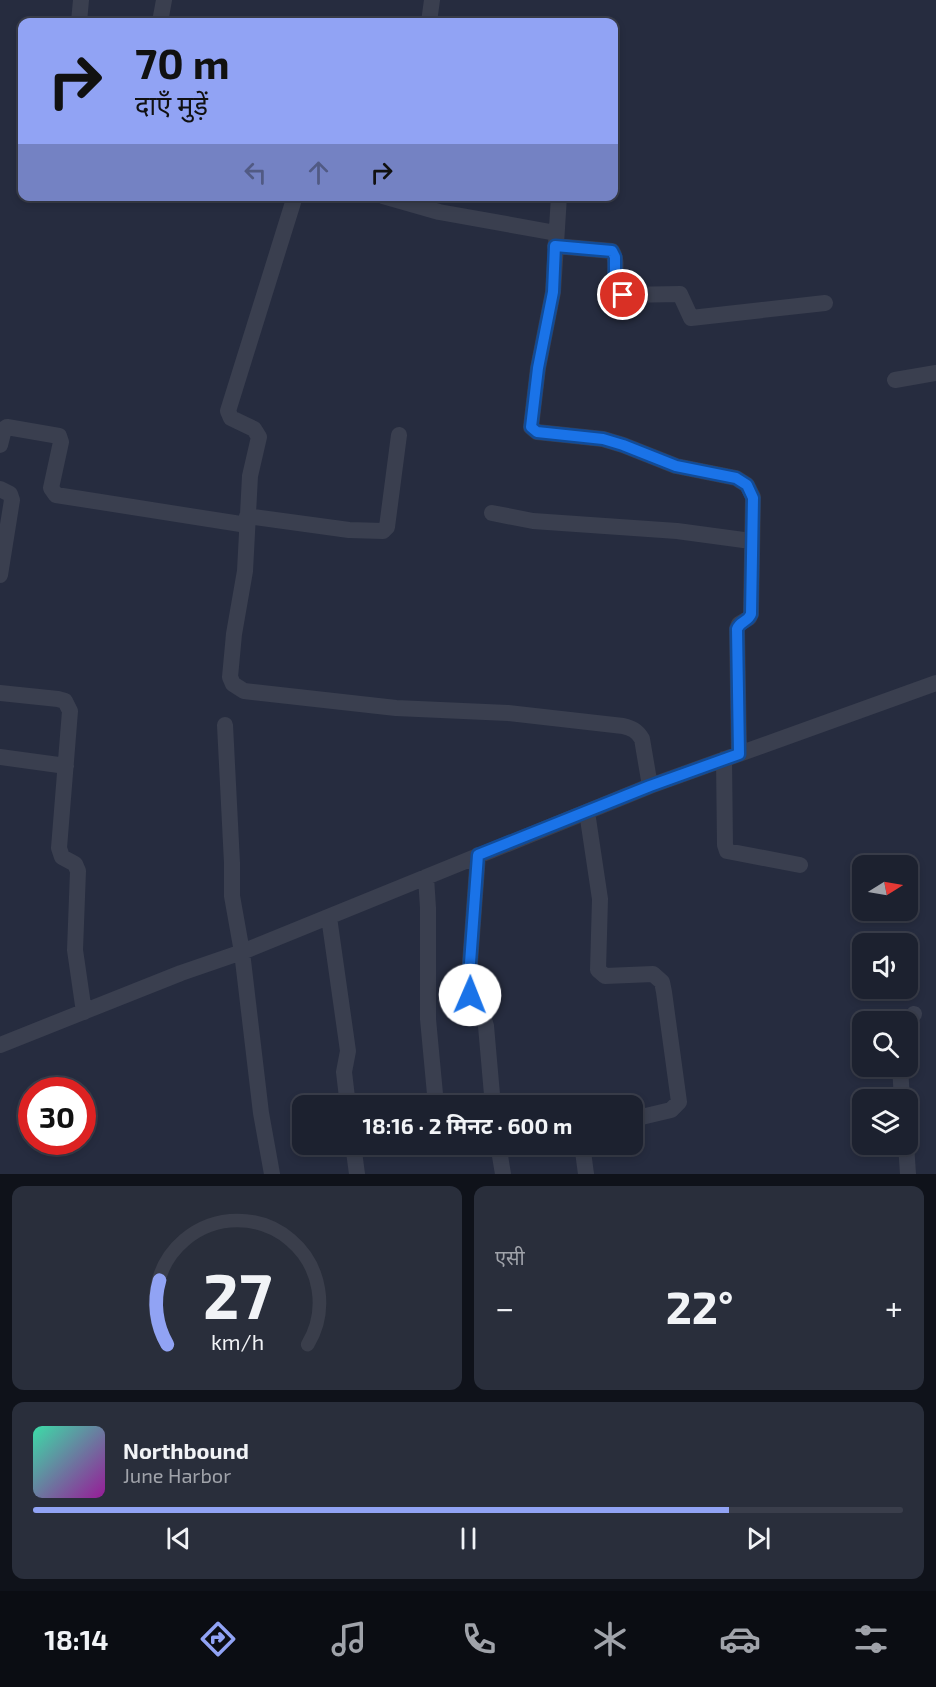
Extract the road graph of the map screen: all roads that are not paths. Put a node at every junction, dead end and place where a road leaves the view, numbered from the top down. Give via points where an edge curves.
1 (81, 0) edge
2 (164, 0) edge
3 (432, 0) edge
4 (79, 18) edge
5 (161, 18) edge
6 (430, 18) edge
7 (294, 201) edge
8 (404, 201) edge
9 (559, 201) edge
10 (555, 239) junction
11 (825, 303) dead end
12 (936, 373) edge
13 (895, 380) dead end
14 (399, 435) dead end
15 (0, 445) edge
16 (0, 489) edge
17 (492, 513) dead end
18 (247, 520) junction
19 (751, 541) junction
20 (0, 575) edge
21 (936, 683) edge
22 (0, 693) edge
23 (225, 725) dead end
24 (0, 757) edge
25 (732, 757) junction
26 (66, 766) junction
27 (650, 786) junction
28 (587, 812) junction
29 (478, 855) junction
30 (800, 865) dead end
31 (426, 877) junction
32 (329, 917) junction
33 (242, 952) junction
34 (84, 1012) junction
35 (0, 1045) edge
36 (435, 1094) dead end
37 (347, 1095) edge
38 (492, 1095) edge
39 (643, 1117) edge
40 (354, 1155) edge
41 (500, 1155) edge
42 (583, 1155) edge
43 (907, 1155) edge
44 (272, 1174) edge
45 (357, 1174) edge
46 (503, 1174) edge
47 (586, 1174) edge
48 (908, 1174) edge

1 - 4 street
2 - 5 street
3 - 6 street
7 - 18 street via 228,411 231,418 258,434
8 - 10 street
9 - 10 street
10 - 11 street via 612,251 617,292 680,294 691,318
10 - 19 street via 553,292 534,394 534,430 603,439 676,466 736,478 747,485 753,498
12 - 13 street
14 - 18 street via 387,527 383,531
15 - 18 street via 8,427 59,436 51,488 56,495
16 - 20 street via 10,494 12,500
17 - 19 street via 533,522 676,531
18 - 27 street via 245,571 234,634 234,687 396,708 508,713 632,728 642,739
19 - 25 street via 751,614 737,629
21 - 25 street
22 - 26 street via 58,699 68,704
23 - 33 street via 232,896
24 - 26 street
25 - 27 street
25 - 30 street via 727,851
26 - 34 street via 59,848 62,857 75,864 78,871 75,950
27 - 28 street
28 - 29 street
28 - 39 street via 600,899 598,970 605,976 653,974 662,982 664,992 679,1102 671,1110
29 - 31 street
29 - 38 street via 468,990 486,1026
31 - 32 street
31 - 36 street via 428,1019
32 - 33 street
32 - 37 street via 348,1051 344,1072
33 - 34 street
33 - 44 street
34 - 35 street
40 - 45 street
41 - 46 street
42 - 47 street
43 - 48 street

